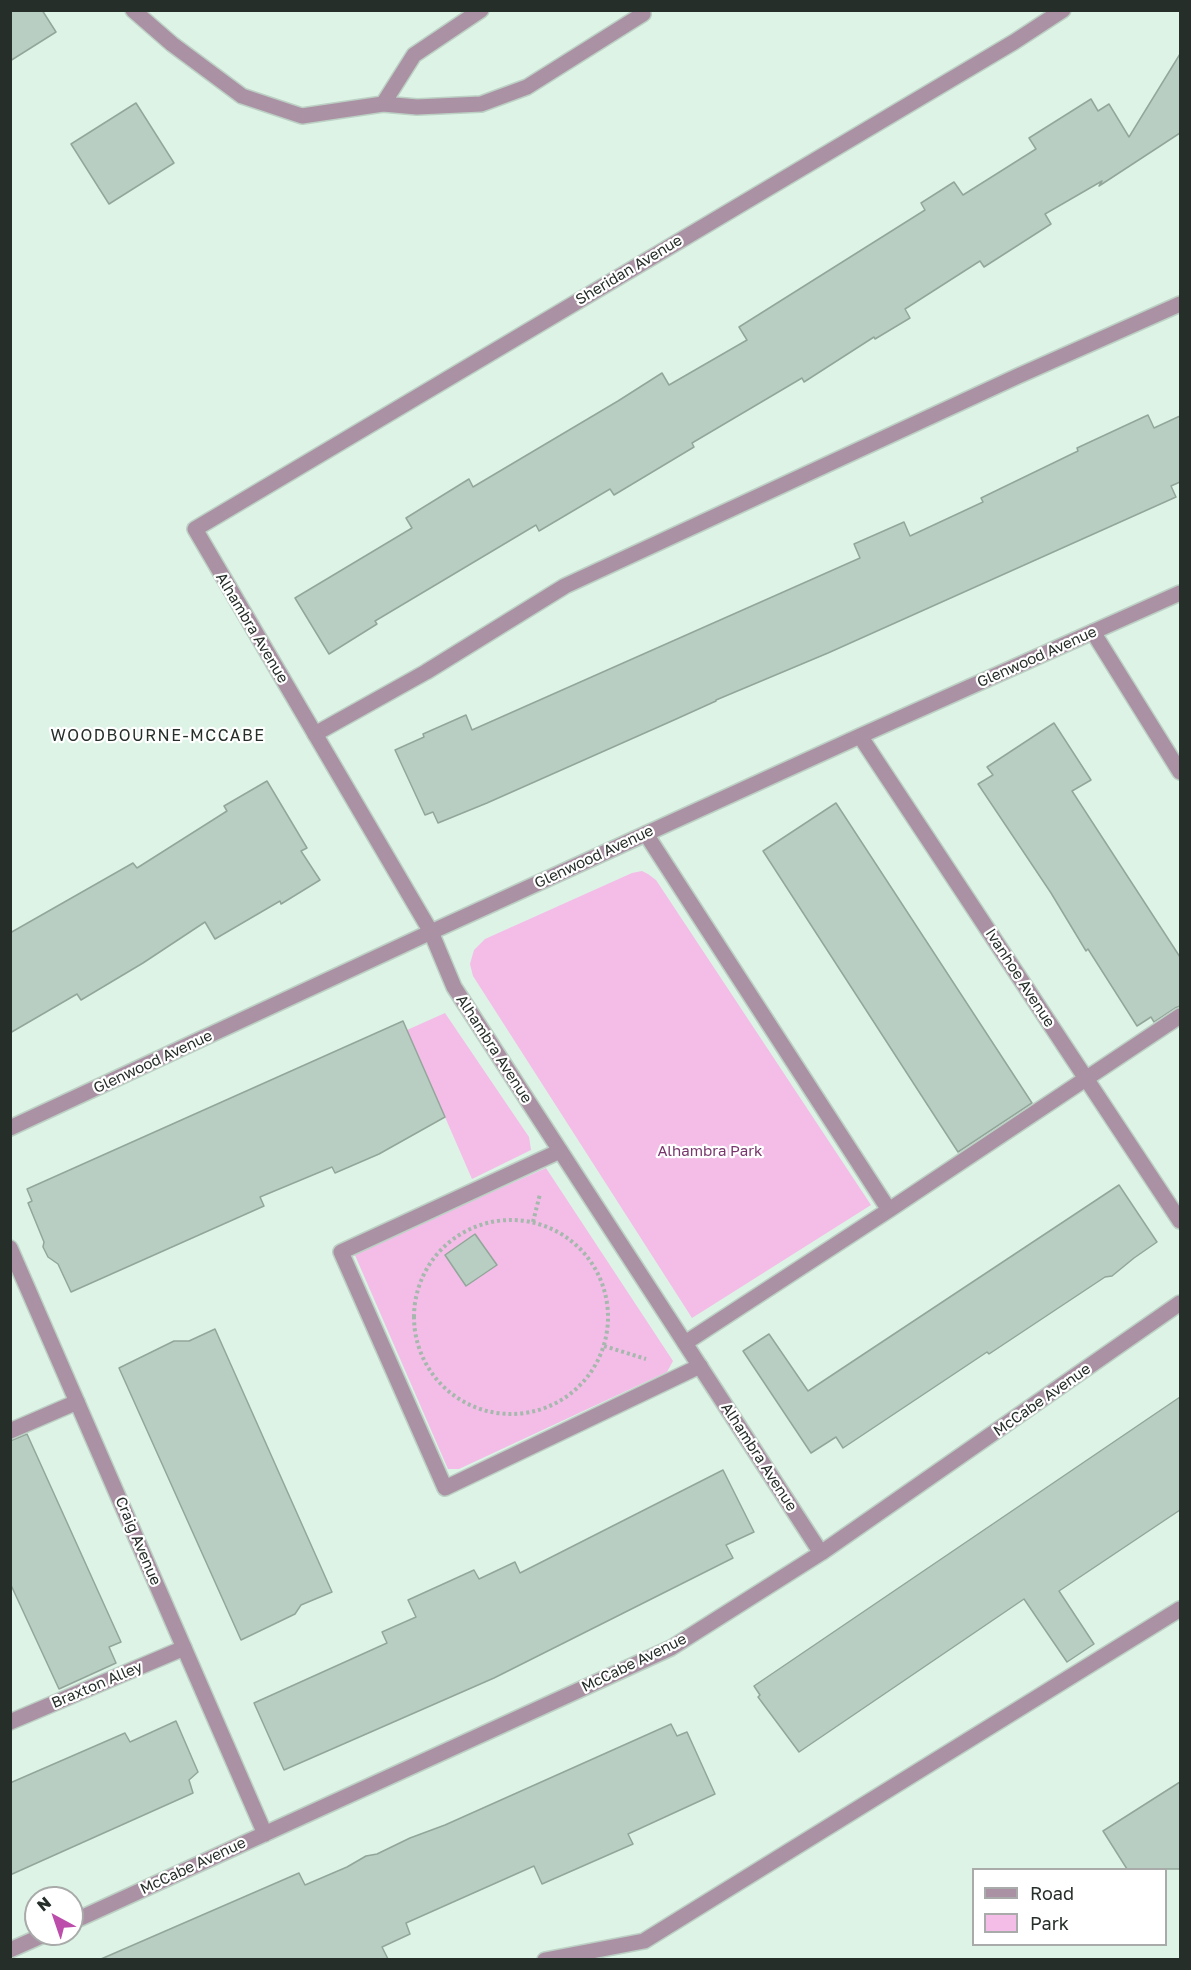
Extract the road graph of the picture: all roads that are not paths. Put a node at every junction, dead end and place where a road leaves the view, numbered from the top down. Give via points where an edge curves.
1 (133, 10) edge
2 (481, 10) edge
3 (1063, 10) edge
4 (643, 14) dead end
5 (382, 104) junction
6 (1180, 304) edge
7 (195, 529) joint
8 (1180, 593) edge
9 (1093, 632) junction
10 (315, 734) junction
11 (860, 735) junction
12 (1180, 772) edge
13 (646, 834) junction
14 (430, 932) junction
15 (1180, 1016) edge
16 (1087, 1079) junction
17 (10, 1128) edge
18 (560, 1151) junction
19 (889, 1210) junction
20 (1180, 1221) edge
21 (10, 1248) edge
22 (1180, 1303) edge
23 (685, 1343) junction
24 (700, 1366) junction
25 (77, 1402) junction
26 (10, 1431) edge
27 (821, 1553) junction
28 (1180, 1609) edge
29 (184, 1648) junction
30 (10, 1722) edge
31 (265, 1834) junction
32 (84, 1917) edge
33 (24, 1944) edge
34 (10, 1950) edge
35 (545, 1959) edge

1 - 5 street via 242,96 302,116
2 - 5 street via 414,55
3 - 7 street, Sheridan Avenue
4 - 5 street via 526,87 481,104
6 - 10 street via 565,586 426,672
7 - 10 street, Alhambra Avenue
8 - 9 street, Glenwood Avenue
9 - 11 street, Glenwood Avenue
9 - 12 street
10 - 14 street, Alhambra Avenue
11 - 13 street, Glenwood Avenue
11 - 16 street, Ivanhoe Avenue
13 - 14 street, Glenwood Avenue
13 - 19 street
14 - 17 street, Glenwood Avenue
14 - 18 street, Alhambra Avenue via 454,987
15 - 16 street
16 - 19 street
16 - 20 street, Ivanhoe Avenue
18 - 23 street, Alhambra Avenue
18 - 24 street via 341,1252 445,1488
19 - 23 street
21 - 25 street, Craig Avenue
22 - 27 street, McCabe Avenue
23 - 24 street, Alhambra Avenue
24 - 27 street, Alhambra Avenue
25 - 26 street
25 - 29 street, Craig Avenue
27 - 31 street, McCabe Avenue via 671,1648
28 - 35 street via 644,1941
29 - 30 street, Braxton Alley
29 - 31 street, Craig Avenue
31 - 32 street, McCabe Avenue
33 - 34 street

